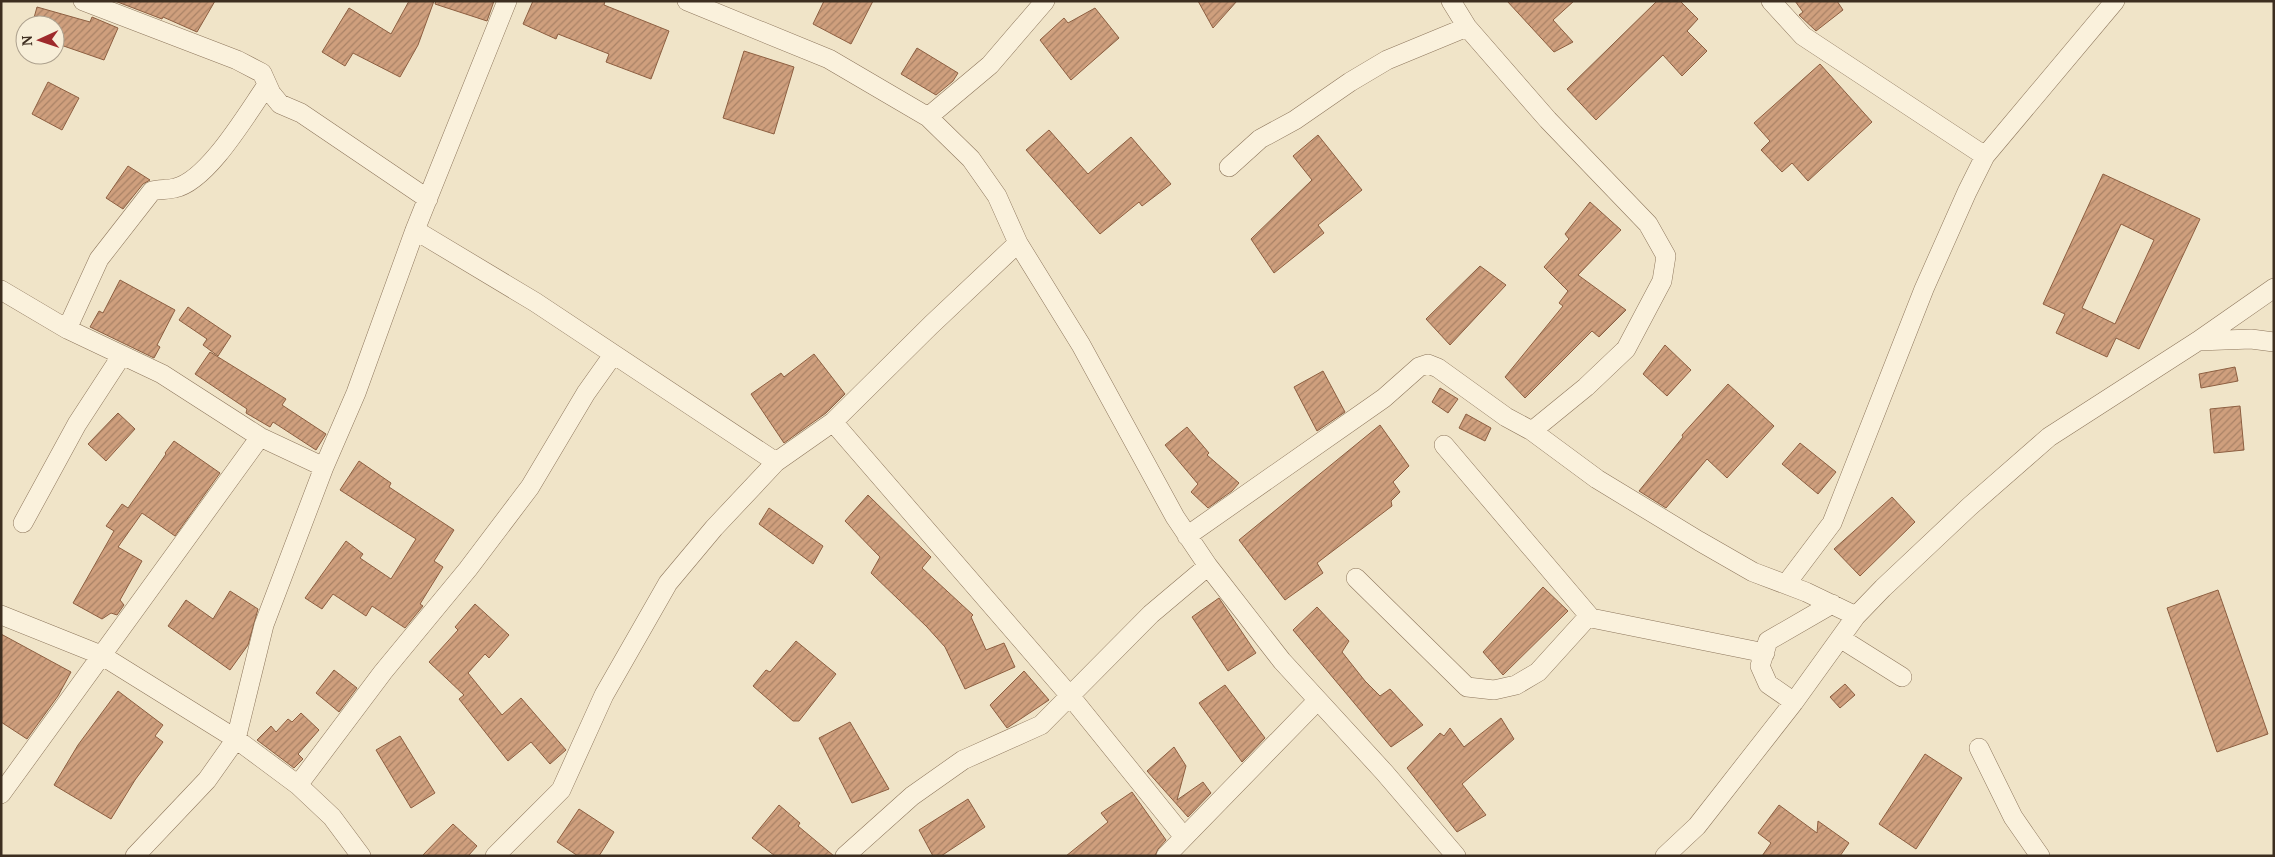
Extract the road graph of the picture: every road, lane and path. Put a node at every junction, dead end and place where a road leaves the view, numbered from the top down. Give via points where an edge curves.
1 (83, 1) edge
2 (507, 1) edge
3 (687, 1) edge
4 (1045, 1) edge
5 (1451, 1) edge
6 (1771, 1) edge
7 (2116, 1) edge
8 (1467, 27) junction
9 (267, 85) junction
10 (928, 117) junction
11 (1986, 156) junction
12 (1229, 167) dead end
13 (428, 199) junction
14 (416, 230) junction
15 (1018, 243) junction
16 (2274, 288) edge
17 (1, 290) edge
18 (67, 329) junction
19 (2198, 341) junction
20 (2274, 342) edge
21 (122, 355) junction
22 (613, 355) junction
23 (833, 422) junction
24 (1532, 431) junction
25 (260, 437) junction
26 (1444, 446) dead end
27 (776, 462) junction
28 (324, 467) junction
29 (23, 523) dead end
30 (1187, 536) junction
31 (1208, 566) junction
32 (1356, 578) dead end
33 (1786, 584) junction
34 (1832, 604) junction
35 (1, 615) edge
36 (1856, 616) junction
37 (1591, 618) junction
38 (1840, 638) junction
39 (1765, 653) junction
40 (101, 655) junction
41 (1902, 678) dead end
42 (1071, 697) junction
43 (1317, 701) junction
44 (1794, 702) junction
45 (236, 739) junction
46 (1979, 748) dead end
47 (298, 785) junction
48 (1, 794) edge
49 (1184, 837) junction
50 (135, 856) edge
51 (361, 856) edge
52 (495, 856) edge
53 (845, 856) edge
54 (1166, 856) edge
55 (1456, 856) edge
56 (1665, 856) edge
57 (2040, 856) edge

1 - 9 street via 238,60 262,73
2 - 13 street
3 - 10 street via 829,59
4 - 10 street via 990,65
5 - 8 street
6 - 11 street via 1803,36
7 - 11 street
8 - 12 street via 1387,60 1260,139
8 - 24 street via 1548,120 1643,218 1666,256 1662,281 1626,349
9 - 13 street via 280,104 301,113
9 - 18 street via 214,160 197,176 176,188 152,191 99,259
10 - 15 street via 976,167 997,196
11 - 33 street via 1966,192 1924,288 1832,523
13 - 14 street
14 - 22 street via 535,302
14 - 28 street via 356,393
15 - 23 street
15 - 30 street via 1081,345
16 - 19 street
17 - 18 street
18 - 21 street
19 - 20 street via 2251,339
19 - 36 street via 2050,437 1955,520
21 - 25 street via 162,374
21 - 29 street via 77,424
22 - 27 street
22 - 47 street via 586,393 530,487
23 - 27 street
23 - 42 street
24 - 30 street via 1428,364 1419,367 1384,398
24 - 33 street via 1605,484 1753,572
25 - 28 street
25 - 40 street
26 - 37 street
27 - 52 street via 668,583 604,695 561,790
28 - 45 street via 264,625
30 - 31 street
31 - 42 street via 1151,614
31 - 43 street
32 - 37 street via 1468,687 1494,690 1516,686 1538,672 1586,619
33 - 34 street
34 - 36 street
34 - 39 street via 1768,641
35 - 40 street
36 - 38 street
37 - 39 street
38 - 41 street
38 - 44 street
39 - 44 street via 1760,666 1768,684
40 - 45 street
40 - 48 street
42 - 49 street
42 - 53 street via 1041,725 963,760 912,796
43 - 49 street
43 - 55 street
44 - 56 street via 1697,826
45 - 47 street
45 - 50 street via 208,780
46 - 57 street via 2013,817
47 - 51 street via 332,817
49 - 54 street

